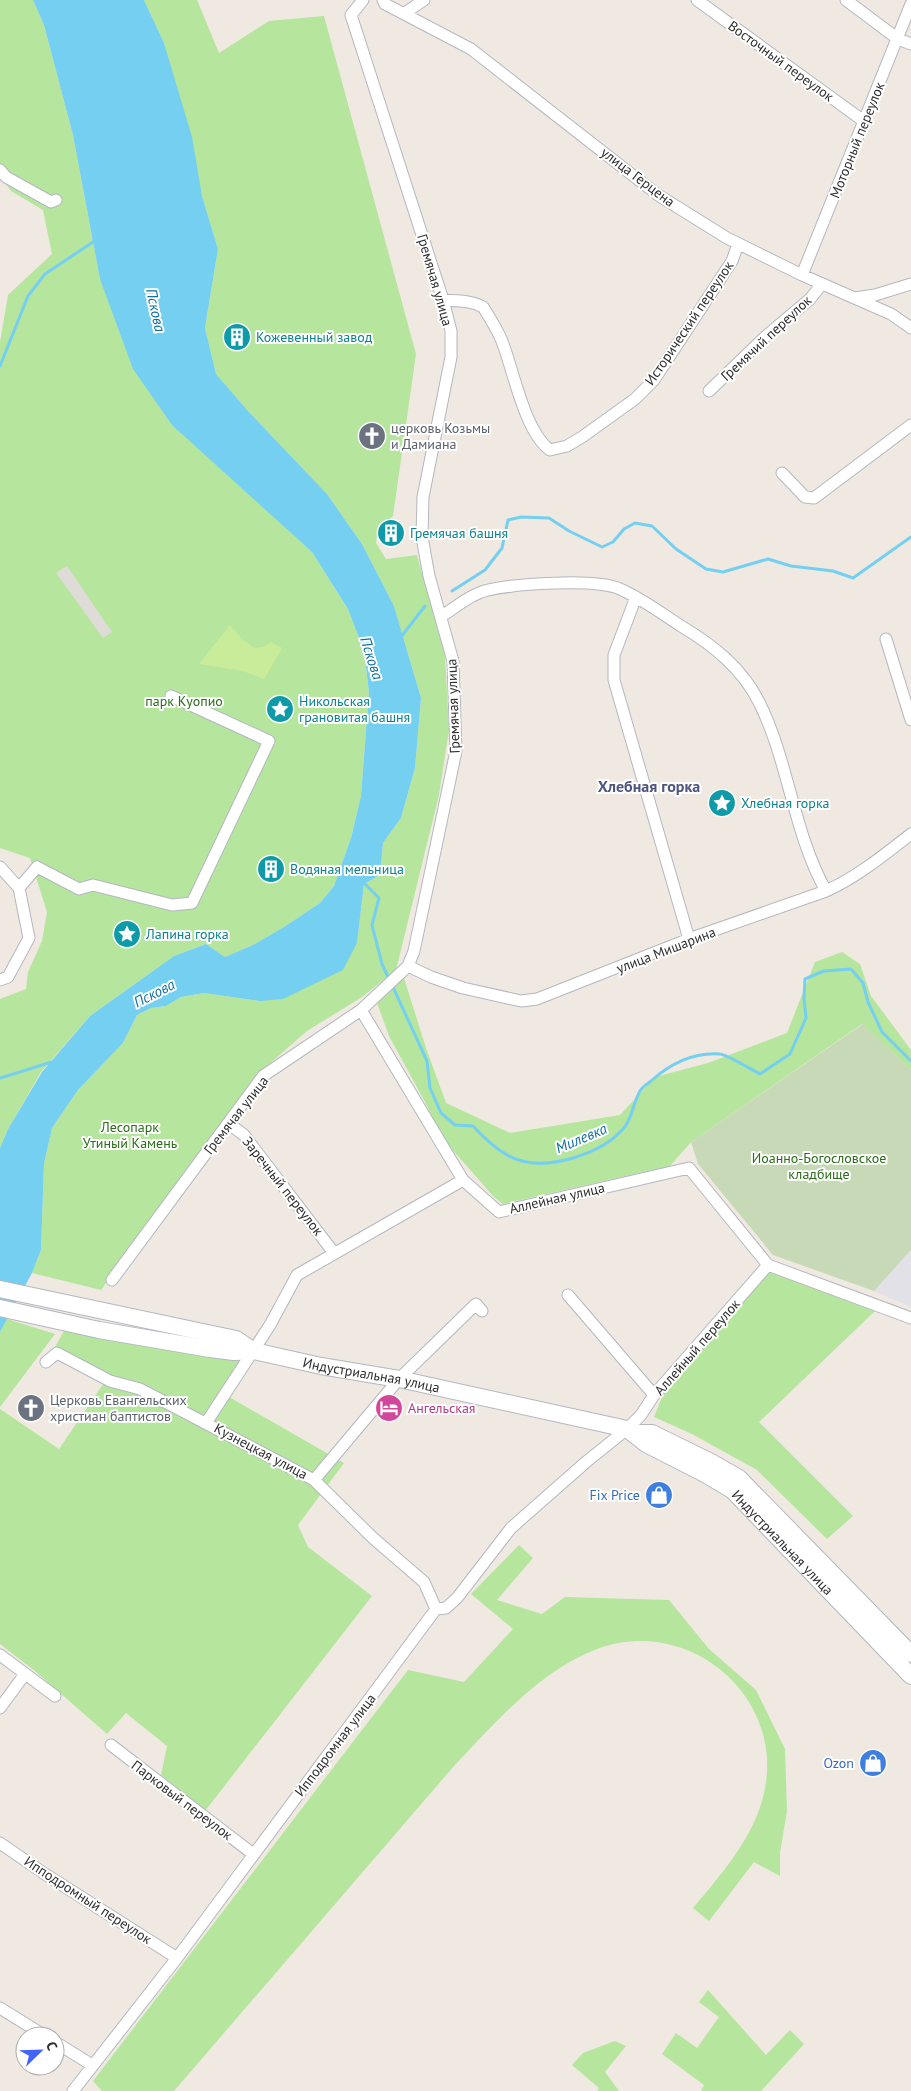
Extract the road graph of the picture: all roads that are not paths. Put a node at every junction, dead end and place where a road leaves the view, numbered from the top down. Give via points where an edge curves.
1 (363, 0) edge
2 (424, 0) edge
3 (697, 0) edge
4 (846, 0) edge
5 (385, 1) edge
6 (911, 4) edge
7 (406, 13) junction
8 (898, 39) junction
9 (911, 44) edge
10 (864, 122) junction
11 (0, 170) edge
12 (56, 200) dead end
13 (738, 244) junction
14 (802, 275) junction
15 (822, 284) junction
16 (911, 284) edge
17 (853, 298) junction
18 (443, 300) junction
19 (911, 326) edge
20 (709, 391) dead end
21 (911, 425) edge
22 (782, 473) dead end
23 (636, 598) junction
24 (441, 612) junction
25 (886, 639) dead end
26 (172, 696) dead end
27 (911, 720) edge
28 (911, 834) edge
29 (0, 867) edge
30 (19, 888) junction
31 (826, 892) junction
32 (689, 939) junction
33 (404, 970) junction
34 (0, 980) edge
35 (361, 1010) junction
36 (228, 1123) junction
37 (463, 1180) junction
38 (334, 1253) junction
39 (768, 1265) junction
40 (112, 1280) dead end
41 (0, 1289) edge
42 (568, 1294) dead end
43 (0, 1308) edge
44 (482, 1311) dead end
45 (911, 1318) edge
46 (254, 1351) junction
47 (46, 1362) dead end
48 (399, 1379) junction
49 (654, 1395) junction
50 (206, 1423) junction
51 (630, 1431) junction
52 (314, 1480) junction
53 (436, 1609) junction
54 (911, 1654) edge
55 (0, 1655) edge
56 (25, 1674) junction
57 (911, 1676) edge
58 (55, 1696) dead end
59 (0, 1708) edge
60 (111, 1745) dead end
61 (0, 1843) edge
62 (253, 1854) junction
63 (177, 1958) junction
64 (0, 2008) edge
65 (29, 2026) edge
66 (65, 2048) edge
67 (92, 2065) junction
68 (73, 2091) edge

1 - 18 street, Гремячая улица via 351,15
2 - 7 street
3 - 10 street, Восточный переулок
4 - 8 street
5 - 7 street, улица Герцена
6 - 8 street, Моторный переулок
7 - 13 street, улица Герцена via 471,49 658,195
8 - 9 street
8 - 10 street, Моторный переулок
10 - 14 street, Моторный переулок
11 - 12 street via 6,177 51,202
13 - 14 street, улица Герцена
13 - 18 street, Исторический переулок via 732,261 654,380 635,399 557,450 550,450 538,439 516,390 503,343 483,307 472,302
14 - 15 street, улица Герцена
15 - 17 street, улица Герцена
15 - 20 street, Гремячий переулок via 810,299
16 - 17 street
17 - 19 street, улица Герцена
18 - 24 street, Гремячая улица via 451,331 451,357 424,497 422,537 429,576
21 - 22 street via 814,498 801,494
23 - 24 street via 619,588 601,584 538,584 487,590
23 - 31 street via 698,636 722,655 753,692 771,728 803,840
23 - 32 street via 614,655 614,680
24 - 33 street, Гремячая улица via 453,661 456,751 414,951
25 - 27 street
26 - 30 street via 269,741 192,902 172,905 93,885 79,889 37,867
28 - 31 street, улица Мишарина via 880,859
29 - 30 street
30 - 34 street via 29,938 8,977
31 - 32 street, улица Мишарина
32 - 33 street, улица Мишарина via 564,990 521,1001
33 - 35 street, Гремячая улица
35 - 36 street, Гремячая улица via 263,1076
35 - 37 street
36 - 38 street, Заречный переулок via 244,1134
36 - 40 street, Гремячая улица
37 - 38 street
37 - 39 street, Аллейная улица via 499,1212 689,1168
38 - 46 street via 297,1275
39 - 45 street
39 - 49 street, Аллейный переулок
41 - 46 street, Индустриальная улица via 236,1339
42 - 49 street
43 - 46 street, Индустриальная улица via 99,1330 218,1350
44 - 48 street via 476,1304
46 - 48 street, Индустриальная улица
46 - 50 street
47 - 50 street, Кузнецкая улица via 57,1353 110,1381 140,1389
48 - 51 street, Индустриальная улица
48 - 52 street
49 - 51 street, Аллейный переулок
50 - 52 street, Кузнецкая улица
51 - 53 street, Ипподромная улица via 586,1462 511,1528 457,1598 446,1608
51 - 54 street, Индустриальная улица via 652,1433 739,1478
51 - 57 street, Индустриальная улица via 646,1444 732,1490
52 - 53 street, Кузнецкая улица via 424,1582
53 - 62 street, Ипподромная улица
55 - 56 street
56 - 58 street
56 - 59 street
60 - 62 street, Парковый переулок
61 - 63 street, Ипподромный переулок
62 - 63 street, Ипподромная улица
63 - 67 street, Ипподромная улица
64 - 65 street
66 - 67 street
67 - 68 street, Ипподромная улица

